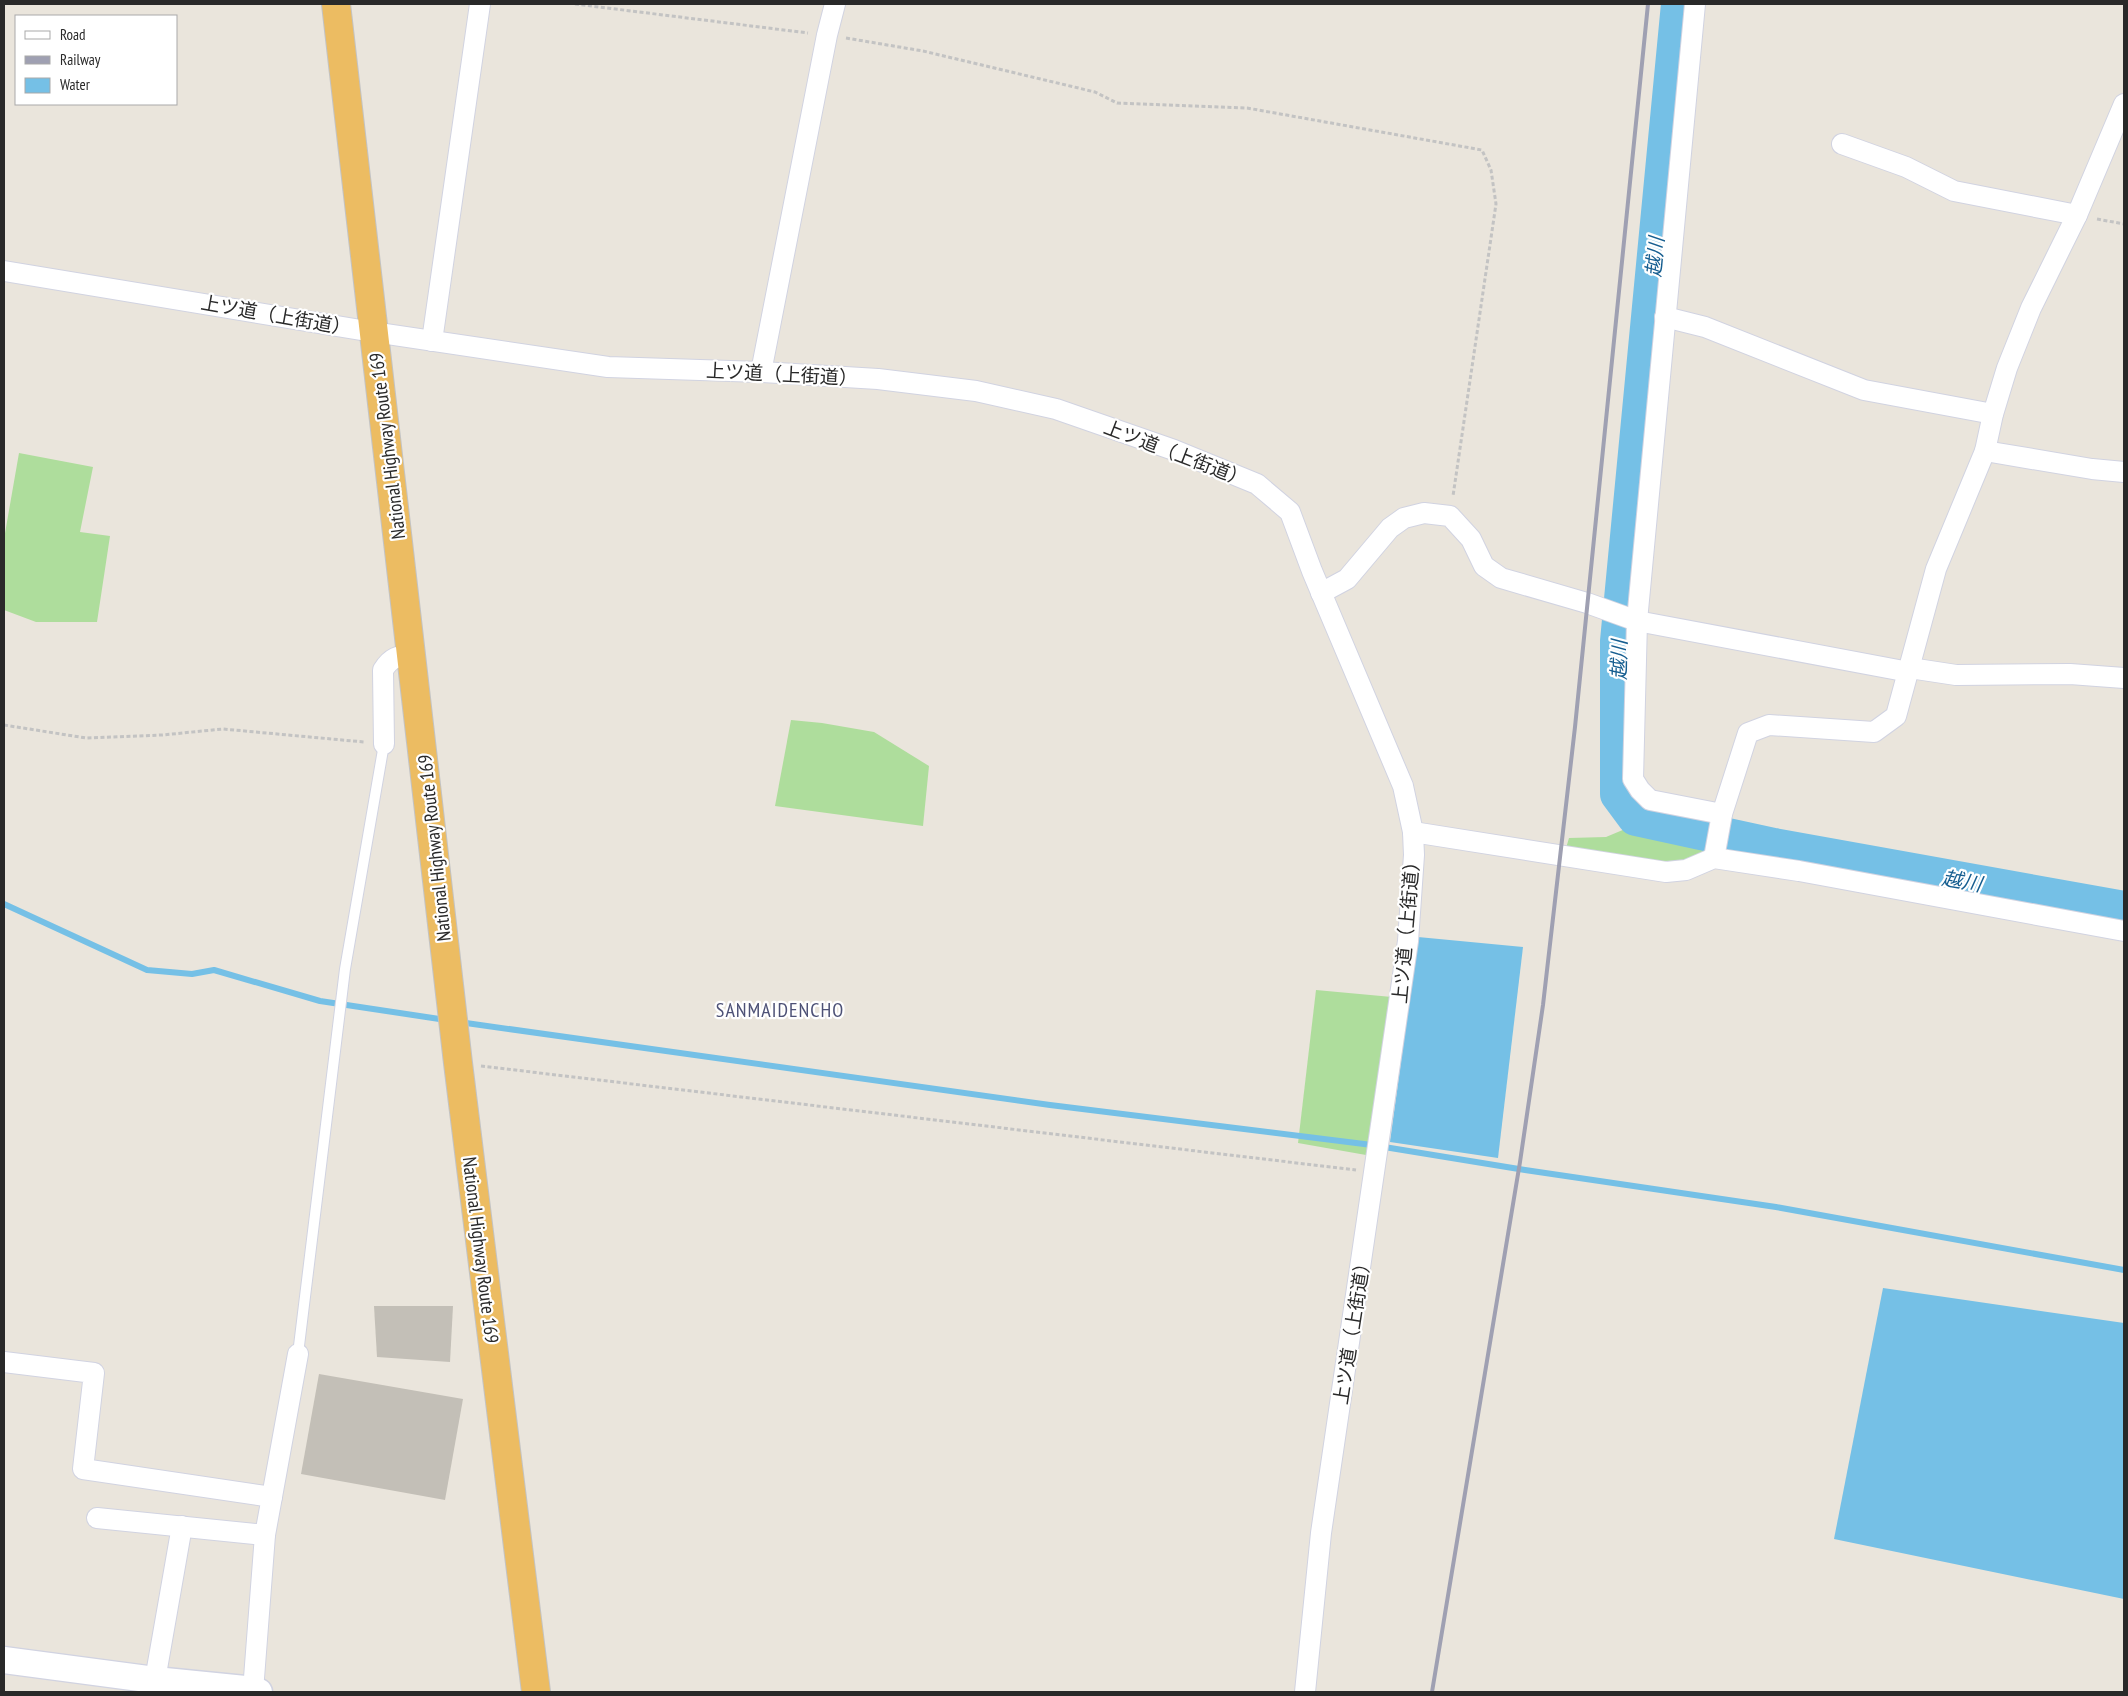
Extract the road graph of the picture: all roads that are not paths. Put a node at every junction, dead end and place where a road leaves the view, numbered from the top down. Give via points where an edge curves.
1 (336, 4) edge
2 (480, 4) edge
3 (835, 4) edge
4 (1695, 4) edge
5 (2124, 104) edge
6 (1842, 144) dead end
7 (2076, 215) junction
8 (4, 271) edge
9 (1665, 317) junction
10 (373, 332) junction
11 (432, 341) junction
12 (761, 372) junction
13 (1992, 414) junction
14 (1985, 451) junction
15 (2124, 472) edge
16 (1321, 594) junction
17 (1637, 621) junction
18 (412, 654) junction
19 (1910, 670) junction
20 (2124, 678) edge
21 (384, 744) joint
22 (1722, 814) junction
23 (1413, 832) junction
24 (1714, 858) junction
25 (2124, 931) edge
26 (298, 1354) joint
27 (4, 1362) edge
28 (272, 1497) junction
29 (97, 1518) dead end
30 (182, 1526) junction
31 (265, 1535) junction
32 (4, 1660) edge
33 (155, 1680) junction
34 (256, 1692) edge
35 (536, 1692) edge
36 (1305, 1692) edge

1 - 10 highway, National Highway Route 169
2 - 11 street
3 - 12 street
4 - 9 street
5 - 7 street
6 - 7 street via 1906,167 1954,191
7 - 13 street via 2031,308
8 - 10 street, 上ツ道（上街道）
9 - 13 street via 1705,326 1864,390
9 - 17 street
10 - 11 street, 上ツ道（上街道）
10 - 18 highway, National Highway Route 169
11 - 12 street, 上ツ道（上街道） via 608,367
12 - 16 street, 上ツ道（上街道） via 976,391 1056,409 1174,450 1257,484 1290,512
13 - 14 street
14 - 15 street
14 - 19 street via 1936,569
16 - 17 street via 1348,578 1390,528 1404,518 1424,513 1450,516 1471,538 1484,566 1500,578
16 - 23 street, 上ツ道（上街道） via 1403,786
17 - 19 street
17 - 22 street via 1633,779 1650,800
18 - 21 street via 396,656 384,670
18 - 35 highway, National Highway Route 169 via 458,1063
19 - 20 street
19 - 22 street via 1896,716 1874,732 1769,725 1748,733
21 - 26 lane via 345,969
22 - 24 street
23 - 24 street via 1666,872 1686,870
23 - 36 street, 上ツ道（上街道） via 1408,941 1320,1533
24 - 25 street
26 - 28 street
27 - 28 street via 94,1373 83,1469
28 - 31 street
29 - 30 street
30 - 31 street
30 - 33 street
31 - 34 street
32 - 33 street
33 - 34 street

